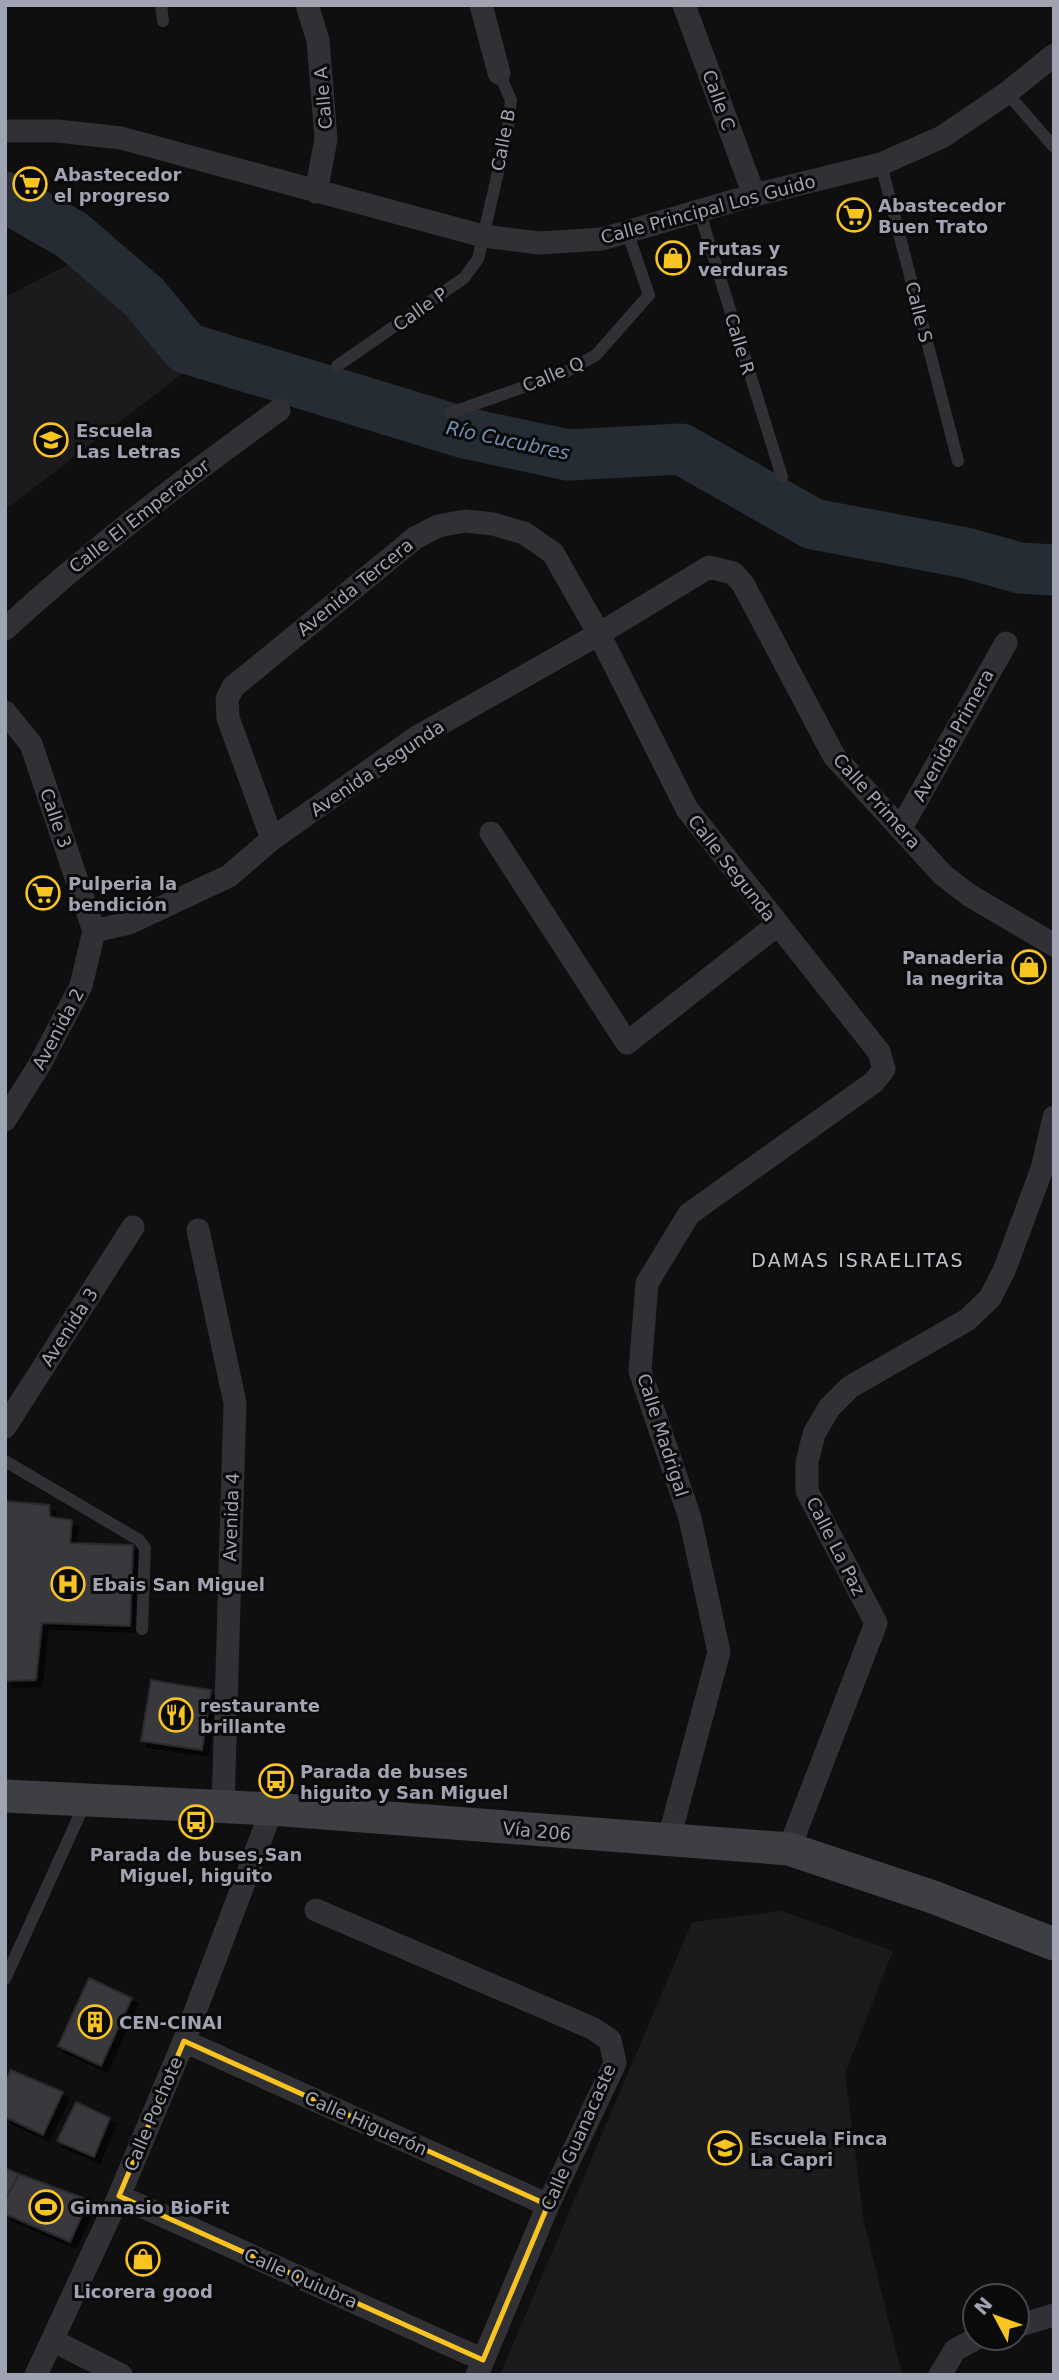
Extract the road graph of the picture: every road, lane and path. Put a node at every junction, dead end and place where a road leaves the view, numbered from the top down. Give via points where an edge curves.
1 (161, 5) edge
2 (307, 5) edge
3 (481, 5) edge
4 (684, 5) edge
5 (163, 21) dead end
6 (1054, 55) edge
7 (499, 73) joint
8 (1007, 93) junction
9 (5, 131) edge
10 (1054, 147) edge
11 (881, 164) junction
12 (316, 192) junction
13 (754, 195) junction
14 (699, 210) junction
15 (627, 231) junction
16 (483, 236) junction
17 (337, 366) dead end
18 (279, 410) dead end
19 (450, 413) dead end
20 (958, 461) dead end
21 (782, 477) dead end
22 (733, 573) joint
23 (5, 629) edge
24 (599, 634) junction
25 (1006, 642) dead end
26 (5, 712) edge
27 (901, 828) junction
28 (491, 833) dead end
29 (272, 839) junction
30 (777, 925) junction
31 (94, 931) junction
32 (1054, 945) edge
33 (874, 1082) joint
34 (1054, 1117) edge
35 (5, 1121) edge
36 (133, 1227) dead end
37 (198, 1230) dead end
38 (5, 1427) edge
39 (5, 1461) edge
40 (142, 1629) dead end
41 (5, 1796) edge
42 (86, 1800) junction
43 (223, 1807) junction
44 (272, 1809) junction
45 (668, 1842) junction
46 (789, 1849) junction
47 (316, 1910) dead end
48 (1054, 1944) edge
49 (5, 1979) edge
50 (184, 2041) junction
51 (119, 2196) junction
52 (548, 2205) junction
53 (1054, 2315) edge
54 (1031, 2322) edge
55 (54, 2342) junction
56 (961, 2347) edge
57 (480, 2367) edge
58 (36, 2375) edge
59 (121, 2375) edge
60 (940, 2375) edge

1 - 5 lane
2 - 12 street, Calle A via 318,40 326,139
3 - 7 street, Calle B
4 - 13 street, Calle C
6 - 8 street, Calle Principal Los Guido
7 - 16 lane, Calle B via 511,100
8 - 10 lane
8 - 11 street, Calle Principal Los Guido via 942,137
9 - 12 street, Calle Principal Los Guido via 121,138
11 - 13 street, Calle Principal Los Guido
11 - 20 lane, Calle S
12 - 16 street, Calle Principal Los Guido
13 - 14 street, Calle Principal Los Guido
14 - 15 street, Calle Principal Los Guido
14 - 21 lane, Calle R
15 - 16 street, Calle Principal Los Guido via 602,239 539,243
15 - 19 lane, Calle Q via 649,295 596,355 566,372
16 - 17 lane, Calle P via 478,260 464,278
18 - 23 street, Calle El Emperador via 160,496
22 - 24 street, Avenida Segunda via 709,567
22 - 27 street, Calle Primera via 834,756
24 - 29 street, Avenida Segunda via 417,737
24 - 29 street, Avenida Tercera via 554,553 524,533 465,521 438,526 415,538 233,687 226,699 228,718
24 - 30 street, Calle Segunda via 687,809
25 - 27 street, Avenida Primera
26 - 31 street, Calle 3 via 31,744
27 - 32 street, Calle Primera via 943,875 969,895
28 - 30 street via 627,1044
29 - 31 street, Avenida Segunda via 229,876 141,918
30 - 33 street, Calle Segunda via 879,1052 884,1069
31 - 35 street, Avenida 2 via 82,986
33 - 45 street, Calle Madrigal via 689,1214 647,1283 640,1371 690,1518 719,1652
34 - 46 street, Calle La Paz via 1042,1169 990,1298 967,1320 850,1387 829,1408 814,1434 807,1462 807,1491 876,1623
36 - 38 street, Avenida 3
37 - 43 street, Avenida 4 via 235,1403
39 - 40 lane via 138,1539 145,1548
41 - 42 main road, Vía 206
42 - 43 main road, Vía 206
42 - 49 lane
43 - 44 main road, Vía 206
44 - 45 main road, Vía 206
44 - 50 street, Calle Pochote
45 - 46 main road, Vía 206
46 - 48 main road, Vía 206
47 - 52 street, Calle Guanacaste via 592,2028 610,2040 615,2063
50 - 51 street, Calle Pochote
50 - 52 street, Calle Higuerón
51 - 55 street, Calle Pochote
51 - 57 street, Calle Quiubra
52 - 57 street, Calle Guanacaste
53 - 54 street
55 - 58 street, Calle Pochote
55 - 59 street
56 - 60 street

